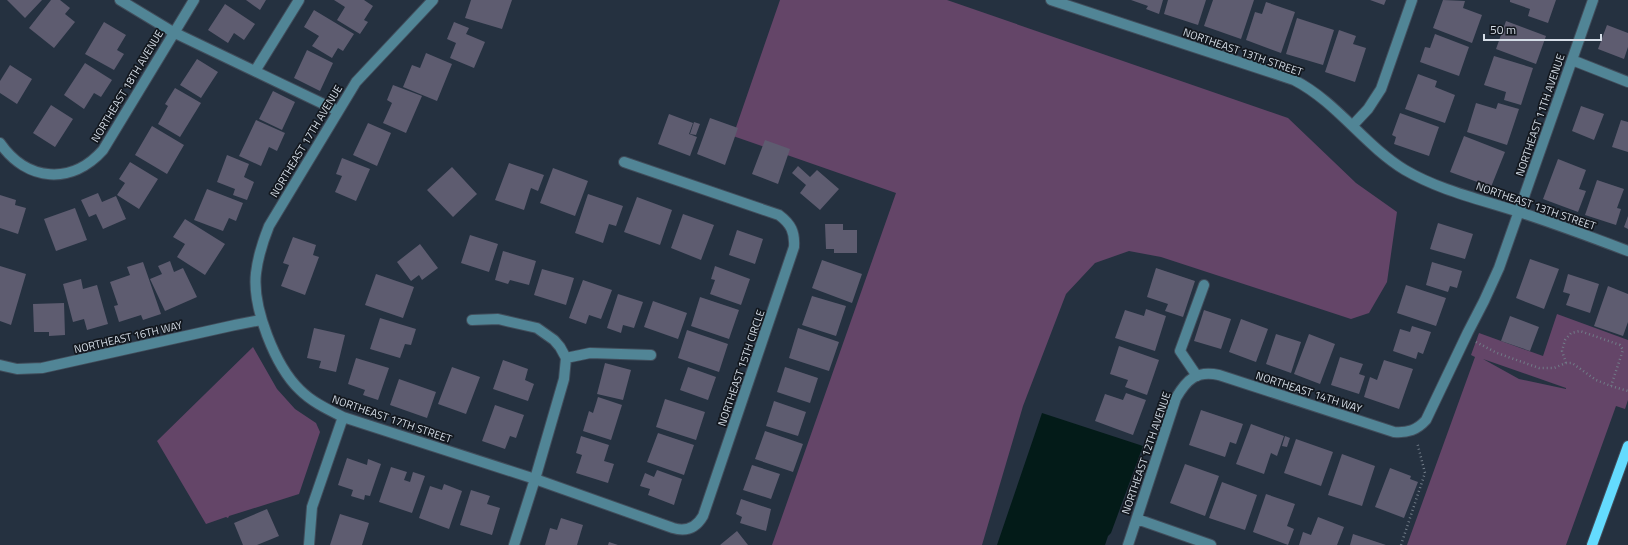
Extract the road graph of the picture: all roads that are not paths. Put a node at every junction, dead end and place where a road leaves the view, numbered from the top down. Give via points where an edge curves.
1 (120, 0) edge
2 (194, 0) edge
3 (299, 0) edge
4 (433, 0) edge
5 (1051, 0) edge
6 (1412, 0) edge
7 (1593, 0) edge
8 (173, 32) junction
9 (1572, 60) junction
10 (255, 71) junction
11 (1628, 82) edge
12 (338, 111) junction
13 (1353, 125) junction
14 (3, 147) edge
15 (624, 162) dead end
16 (1519, 211) junction
17 (1628, 251) edge
18 (1204, 285) dead end
19 (261, 320) junction
20 (472, 320) dead end
21 (651, 354) dead end
22 (566, 358) junction
23 (0, 365) edge
24 (1196, 376) junction
25 (343, 417) junction
26 (1414, 430) joint
27 (1628, 446) edge
28 (535, 480) junction
29 (1137, 519) junction
30 (309, 545) edge
31 (514, 545) edge
32 (1128, 545) edge
33 (1211, 545) edge
34 (1592, 545) edge

1 - 8 street
2 - 8 street, NORTHEAST 18TH AVENUE
3 - 10 street
4 - 12 street, NORTHEAST 17TH AVENUE via 356,82
5 - 13 street, NORTHEAST 13TH STREET via 1294,80 1316,93
6 - 13 street via 1381,89 1368,109
7 - 9 street, NORTHEAST 11TH AVENUE
8 - 10 street
8 - 14 street, NORTHEAST 18TH AVENUE via 103,150 90,163 69,173 45,174 24,167
9 - 11 street
9 - 16 street, NORTHEAST 11TH AVENUE
10 - 12 street
12 - 19 street, NORTHEAST 17TH AVENUE via 269,226 261,247 256,274
13 - 16 street, NORTHEAST 13TH STREET via 1390,159 1421,179
15 - 28 street, NORTHEAST 15TH CIRCLE via 779,215 792,229 794,247 703,516 695,526 684,530 673,528
16 - 17 street, NORTHEAST 13TH STREET
16 - 26 street, NORTHEAST 11TH AVENUE via 1492,286 1426,420
18 - 24 street via 1180,351
19 - 23 street, NORTHEAST 16TH WAY via 42,368 17,369
19 - 25 street, NORTHEAST 17TH STREET via 282,365 299,389 317,405
20 - 22 street via 498,319 537,328 554,340
21 - 22 street via 590,353
22 - 28 street via 564,379
24 - 26 street, NORTHEAST 14TH WAY via 1219,375 1394,432
24 - 29 street, NORTHEAST 12TH AVENUE via 1186,383 1176,398
25 - 28 street, NORTHEAST 17TH STREET
25 - 30 street via 312,507
27 - 34 main road
28 - 31 street
29 - 32 street, NORTHEAST 12TH AVENUE
29 - 33 street

